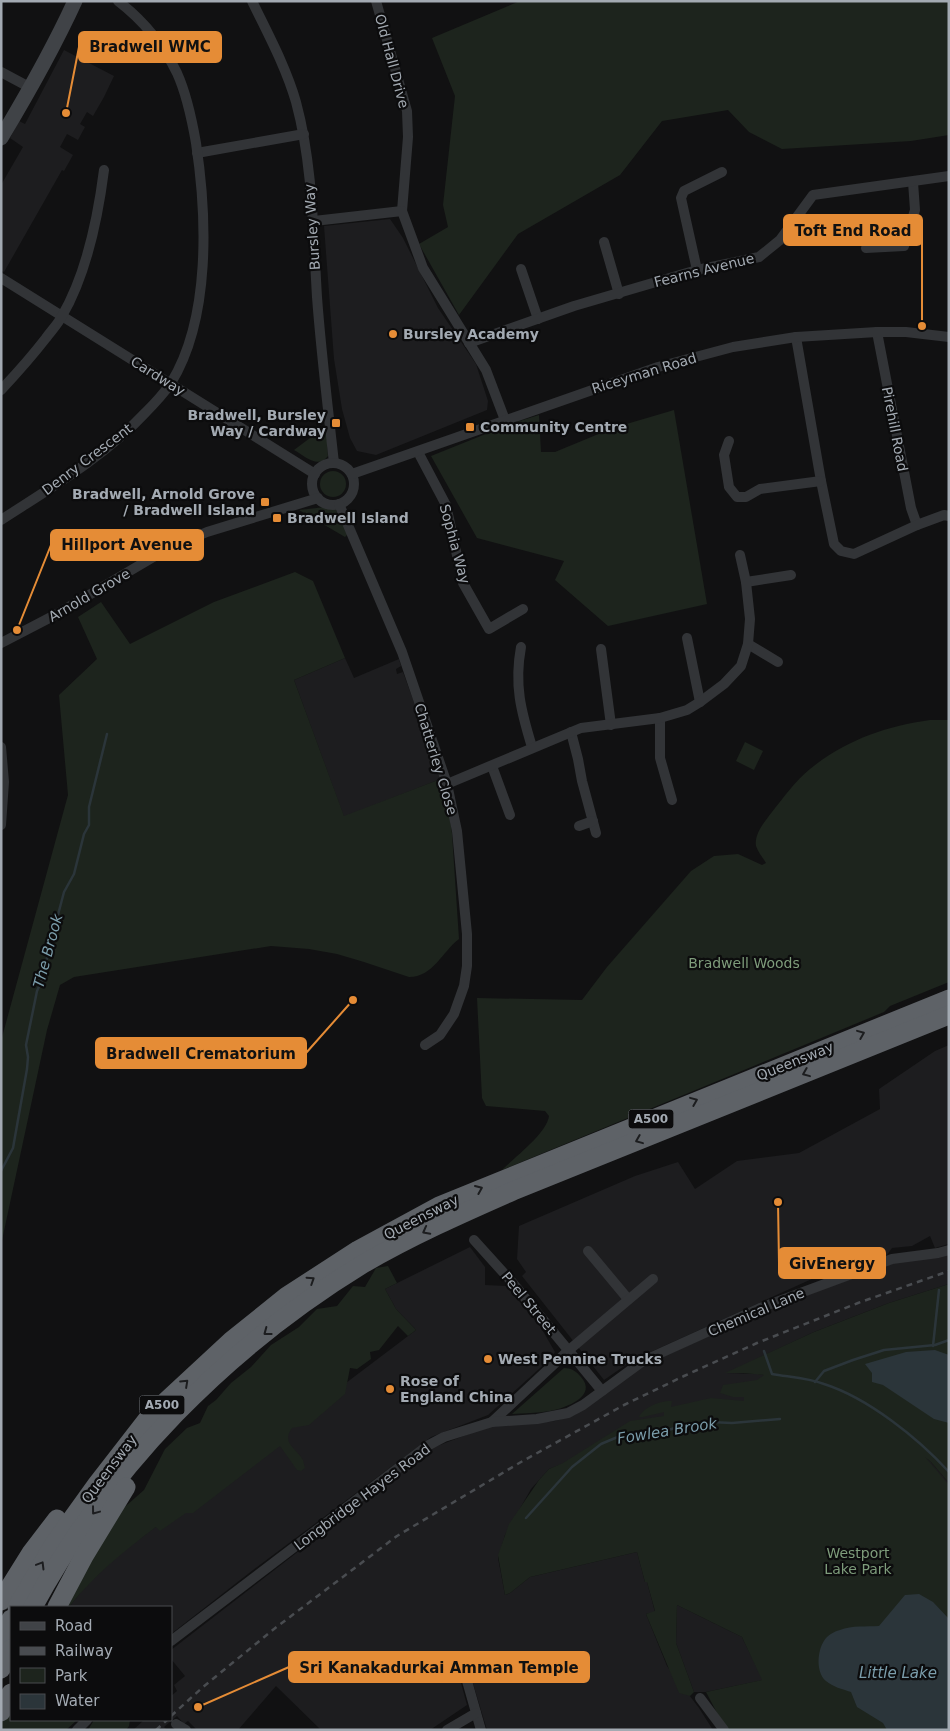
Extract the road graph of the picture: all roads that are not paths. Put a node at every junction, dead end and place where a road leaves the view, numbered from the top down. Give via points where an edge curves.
1 (75, 1) edge
2 (118, 1) edge
3 (252, 1) edge
4 (376, 1) edge
5 (1, 72) edge
6 (31, 88) junction
7 (304, 134) junction
8 (1, 138) edge
9 (197, 153) junction
10 (104, 170) dead end
11 (949, 176) edge
12 (719, 177) dead end
13 (913, 182) junction
14 (402, 211) junction
15 (314, 221) junction
16 (604, 242) dead end
17 (866, 248) dead end
18 (521, 269) dead end
19 (697, 270) junction
20 (1, 278) edge
21 (619, 294) junction
22 (62, 317) junction
23 (538, 319) junction
24 (876, 332) junction
25 (796, 337) junction
26 (949, 337) edge
27 (469, 343) junction
28 (170, 383) junction
29 (1, 390) edge
30 (505, 420) junction
31 (729, 441) dead end
32 (418, 452) junction
33 (334, 463) junction
34 (315, 474) junction
35 (352, 474) junction
36 (821, 481) junction
37 (318, 498) junction
38 (339, 504) junction
39 (949, 516) edge
40 (1, 520) edge
41 (917, 525) junction
42 (740, 556) dead end
43 (791, 575) dead end
44 (746, 582) junction
45 (523, 609) dead end
46 (687, 638) dead end
47 (1, 643) edge
48 (748, 644) junction
49 (520, 647) dead end
50 (601, 649) dead end
51 (778, 662) dead end
52 (700, 702) junction
53 (660, 718) junction
54 (611, 725) junction
55 (570, 732) junction
56 (1, 747) edge
57 (532, 747) junction
58 (492, 766) junction
59 (447, 784) junction
60 (672, 800) dead end
61 (2, 804) edge
62 (510, 815) dead end
63 (593, 820) junction
64 (1, 825) edge
65 (579, 826) dead end
66 (596, 833) dead end
67 (949, 998) edge
68 (949, 1015) edge
69 (426, 1045) dead end
70 (474, 1240) dead end
71 (949, 1250) edge
72 (588, 1251) dead end
73 (653, 1278) dead end
74 (628, 1299) junction
75 (569, 1350) junction
76 (203, 1386) junction
77 (602, 1391) junction
78 (149, 1417) junction
79 (492, 1422) junction
80 (1, 1601) edge
81 (19, 1606) edge
82 (34, 1606) edge
83 (58, 1606) edge
84 (10, 1621) edge
85 (1, 1639) edge
86 (172, 1640) edge
87 (10, 1651) edge
88 (1, 1670) edge
89 (467, 1681) dead end
90 (10, 1695) edge
91 (700, 1698) dead end
92 (1, 1712) edge
93 (476, 1713) junction
94 (87, 1721) edge
95 (176, 1724) dead end
96 (77, 1730) edge
97 (186, 1730) edge
98 (447, 1730) edge
99 (480, 1730) edge
100 (724, 1730) edge

1 - 6 street
2 - 9 street, Denry Crescent via 153,33 178,75 193,126
3 - 7 street, Bursley Way via 282,65
4 - 14 street, Old Hall Drive via 407,111
5 - 6 street
6 - 8 street
7 - 9 street
7 - 15 street, Bursley Way
9 - 28 street, Denry Crescent via 202,208 202,274 191,332
10 - 22 street via 91,237 76,287
11 - 13 street, Fearns Avenue
12 - 19 street via 684,191 680,198
13 - 17 street via 915,210 904,246
13 - 19 street, Fearns Avenue via 814,195 780,240 759,257
14 - 15 street
14 - 27 street via 422,268
15 - 33 street, Bursley Way via 317,298
16 - 21 street
18 - 23 street
19 - 21 street, Fearns Avenue
20 - 22 street, Cardway
21 - 23 street, Fearns Avenue
22 - 28 street, Cardway
22 - 29 street
23 - 27 street, Fearns Avenue
24 - 25 street, Riceyman Road
24 - 26 street, Riceyman Road
24 - 41 street, Pirehill Road
25 - 30 street, Riceyman Road via 733,347 658,367
25 - 36 street
27 - 30 street via 486,370
28 - 34 street, Cardway
28 - 40 street, Denry Crescent via 133,426 114,442
30 - 32 street, Riceyman Road
31 - 36 street via 724,455 729,487 737,497 746,497 760,489
32 - 35 street, Riceyman Road
32 - 45 street, Sophia Way via 446,505 463,584 489,629
33 - 34 street via 319,468
33 - 35 street via 348,468
34 - 37 street via 312,485
35 - 38 street via 353,491
36 - 41 street via 834,544 841,551 854,554
37 - 38 street via 328,504
37 - 47 street, Arnold Grove via 207,532 167,549
38 - 59 street, Chatterley Close via 402,652
39 - 41 street
42 - 44 street
43 - 44 street
44 - 48 street via 750,619
46 - 52 street
48 - 51 street
48 - 52 street via 742,666
49 - 57 street via 519,696
50 - 54 street
52 - 53 street via 687,710
53 - 54 street
53 - 60 street via 660,758
54 - 55 street
55 - 57 street
55 - 63 street
56 - 61 street
57 - 58 street
58 - 59 street
58 - 62 street via 502,806
59 - 69 street, Chatterley Close via 458,831 467,966 454,1014 440,1035
61 - 64 street
63 - 65 street
63 - 66 street
78 -> 67 highway, Queensway / A500 via 231,1341 287,1296 358,1250 439,1206
68 -> 76 highway, Queensway / A500 via 447,1220 364,1264 301,1305
70 - 75 street, Peel Street
71 - 77 street, Chemical Lane via 892,1259 760,1308 643,1361
72 - 74 street
73 - 74 street
74 - 75 street
75 - 77 street, Peel Street
75 - 79 street
76 -> 82 highway, Queensway / A500 via 139,1452 69,1547
76 - 83 highway via 127,1486
77 - 79 street, Longbridge Hayes Road via 583,1405 554,1417
78 - 80 highway via 80,1489 31,1552
81 -> 78 highway, Queensway / A500 via 54,1544
79 - 86 street, Longbridge Hayes Road via 444,1437 427,1446
84 - 85 highway
87 - 88 highway
89 - 93 street
90 - 92 highway
91 - 100 street
93 - 98 street
93 - 99 street
94 - 96 street
95 - 97 street

